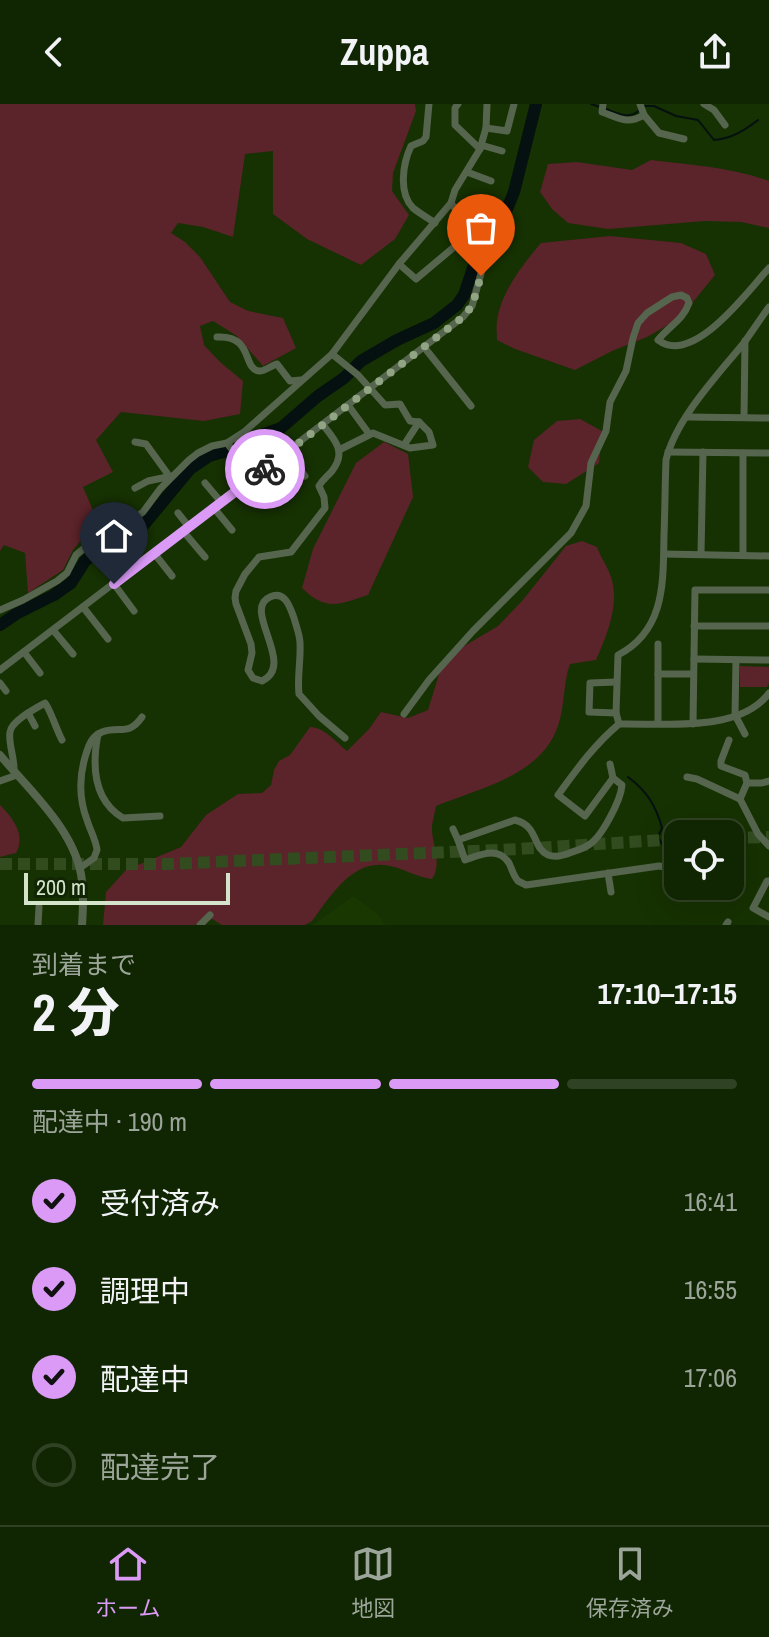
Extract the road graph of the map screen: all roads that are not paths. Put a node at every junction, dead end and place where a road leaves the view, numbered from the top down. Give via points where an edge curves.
1 (429, 104) edge
2 (487, 104) edge
3 (514, 104) edge
4 (704, 104) edge
5 (454, 105) edge
6 (603, 108) edge
7 (641, 109) edge
8 (725, 125) dead end
9 (486, 128) junction
10 (684, 139) dead end
11 (481, 147) junction
12 (502, 151) dead end
13 (467, 172) junction
14 (491, 181) dead end
15 (451, 203) junction
16 (435, 223) junction
17 (474, 235) junction
18 (399, 264) junction
19 (769, 268) edge
20 (769, 307) edge
21 (217, 337) dead end
22 (745, 341) junction
23 (424, 347) junction
24 (332, 354) junction
25 (301, 380) junction
26 (371, 388) junction
27 (348, 405) junction
28 (471, 406) dead end
29 (687, 417) junction
30 (744, 417) junction
31 (769, 418) edge
32 (419, 422) junction
33 (323, 425) junction
34 (367, 431) dead end
35 (135, 442) dead end
36 (228, 444) junction
37 (404, 445) junction
38 (339, 450) junction
39 (287, 452) junction
40 (668, 452) junction
41 (703, 452) junction
42 (743, 453) junction
43 (769, 453) edge
44 (169, 474) junction
45 (305, 476) dead end
46 (253, 477) junction
47 (205, 483) dead end
48 (135, 488) dead end
49 (265, 494) dead end
50 (217, 505) junction
51 (178, 513) dead end
52 (186, 529) junction
53 (232, 530) dead end
54 (154, 553) junction
55 (664, 554) junction
56 (701, 554) junction
57 (743, 555) junction
58 (769, 556) edge
59 (205, 557) dead end
60 (172, 576) dead end
61 (114, 584) junction
62 (769, 590) edge
63 (83, 607) junction
64 (0, 610) edge
65 (134, 611) dead end
66 (694, 626) junction
67 (769, 626) edge
68 (53, 630) junction
69 (108, 639) dead end
70 (658, 644) dead end
71 (24, 652) junction
72 (73, 654) dead end
73 (694, 659) junction
74 (736, 660) junction
75 (769, 660) edge
76 (0, 670) edge
77 (40, 673) dead end
78 (658, 674) junction
79 (693, 674) junction
80 (616, 682) junction
81 (0, 683) edge
82 (6, 691) dead end
83 (768, 698) edge
84 (28, 713) junction
85 (616, 713) junction
86 (404, 714) dead end
87 (735, 715) junction
88 (142, 717) dead end
89 (658, 723) junction
90 (619, 724) junction
91 (693, 724) junction
92 (35, 726) dead end
93 (98, 734) junction
94 (745, 734) dead end
95 (345, 738) dead end
96 (62, 740) dead end
97 (729, 740) dead end
98 (0, 755) edge
99 (610, 764) dead end
100 (15, 774) junction
101 (746, 774) junction
102 (687, 777) dead end
103 (613, 778) junction
104 (0, 781) edge
105 (769, 781) edge
106 (740, 799) junction
107 (160, 816) dead end
108 (453, 829) dead end
109 (458, 840) junction
110 (769, 846) edge
111 (664, 867) edge
112 (80, 868) junction
113 (608, 873) junction
114 (769, 881) edge
115 (611, 892) dead end
116 (39, 907) dead end
117 (210, 915) dead end
118 (769, 917) edge
119 (38, 925) edge
120 (82, 925) edge
121 (200, 925) edge

1 - 16 street via 426,137 411,146 404,172 410,203
2 - 9 street
3 - 9 street via 507,131
4 - 8 street
5 - 11 street via 455,125
6 - 7 street via 629,121
7 - 10 street via 659,133
9 - 11 street
11 - 12 street
11 - 13 street
13 - 14 street
13 - 15 street
15 - 16 street
15 - 17 street
16 - 18 street
17 - 18 street via 416,279
17 - 23 street via 487,252 472,306
18 - 24 street
19 - 86 street via 703,337 680,345 658,340 686,313 689,303 681,295 638,323 626,371 610,402 606,431 591,463 586,506 571,533 473,631
20 - 22 street
21 - 25 street via 236,339 253,368 277,364 290,381
22 - 29 street
22 - 30 street
23 - 26 street
23 - 28 street
24 - 25 street
24 - 26 street
25 - 36 street
26 - 27 street
26 - 32 street via 385,405 400,404 410,421
27 - 33 street
27 - 34 street
29 - 30 street
29 - 40 street
30 - 31 street
32 - 37 street
32 - 37 street via 433,445
33 - 38 street
33 - 39 street
35 - 44 street via 146,444
36 - 44 street via 198,453
36 - 46 street
37 - 38 street via 373,433
38 - 95 street via 332,471 319,486 325,508 318,518 291,552 256,560 235,598 251,644 248,670 262,681 275,668 263,604 275,595 287,601 300,641 299,694
39 - 45 street
39 - 46 street
40 - 41 street
40 - 55 street
41 - 42 street
41 - 56 street
42 - 43 street
42 - 57 street
44 - 48 street
44 - 64 street via 143,512 84,547 57,581
46 - 49 street
46 - 50 street
47 - 50 street
50 - 52 street
50 - 53 street
51 - 52 street
52 - 54 street
52 - 59 street
54 - 60 street
54 - 61 street
55 - 56 street
55 - 80 street via 658,607 645,634 618,655
56 - 57 street
57 - 58 street
61 - 63 street
61 - 65 street
62 - 66 street via 695,590
63 - 68 street
63 - 69 street
66 - 67 street
66 - 73 street
68 - 71 street
68 - 72 street
70 - 78 street
71 - 76 street
71 - 77 street
73 - 74 street
73 - 79 street
74 - 75 street
74 - 87 street
78 - 79 street
78 - 89 street
79 - 91 street
80 - 85 street
80 - 85 street via 590,683 589,712
81 - 82 street
83 - 87 street
84 - 92 street
84 - 96 street via 45,703
84 - 100 street via 10,731
85 - 90 street
87 - 91 street
87 - 94 street
88 - 93 street via 127,730
89 - 90 street
89 - 91 street
90 - 103 street via 585,757 558,795 585,816
93 - 107 street via 96,779 107,804 123,818
93 - 112 street via 79,779 97,850
97 - 101 street via 721,766
98 - 100 street
99 - 103 street
100 - 104 street
100 - 112 street via 57,823
101 - 105 street
101 - 106 street
102 - 106 street
103 - 109 street via 622,785 621,796 596,837 579,849 546,854 529,826 518,821
106 - 110 street
108 - 109 street
109 - 113 street via 465,860 498,854 526,885
111 - 113 street
112 - 120 street
113 - 115 street
114 - 118 street via 753,908
116 - 119 street
117 - 121 street

